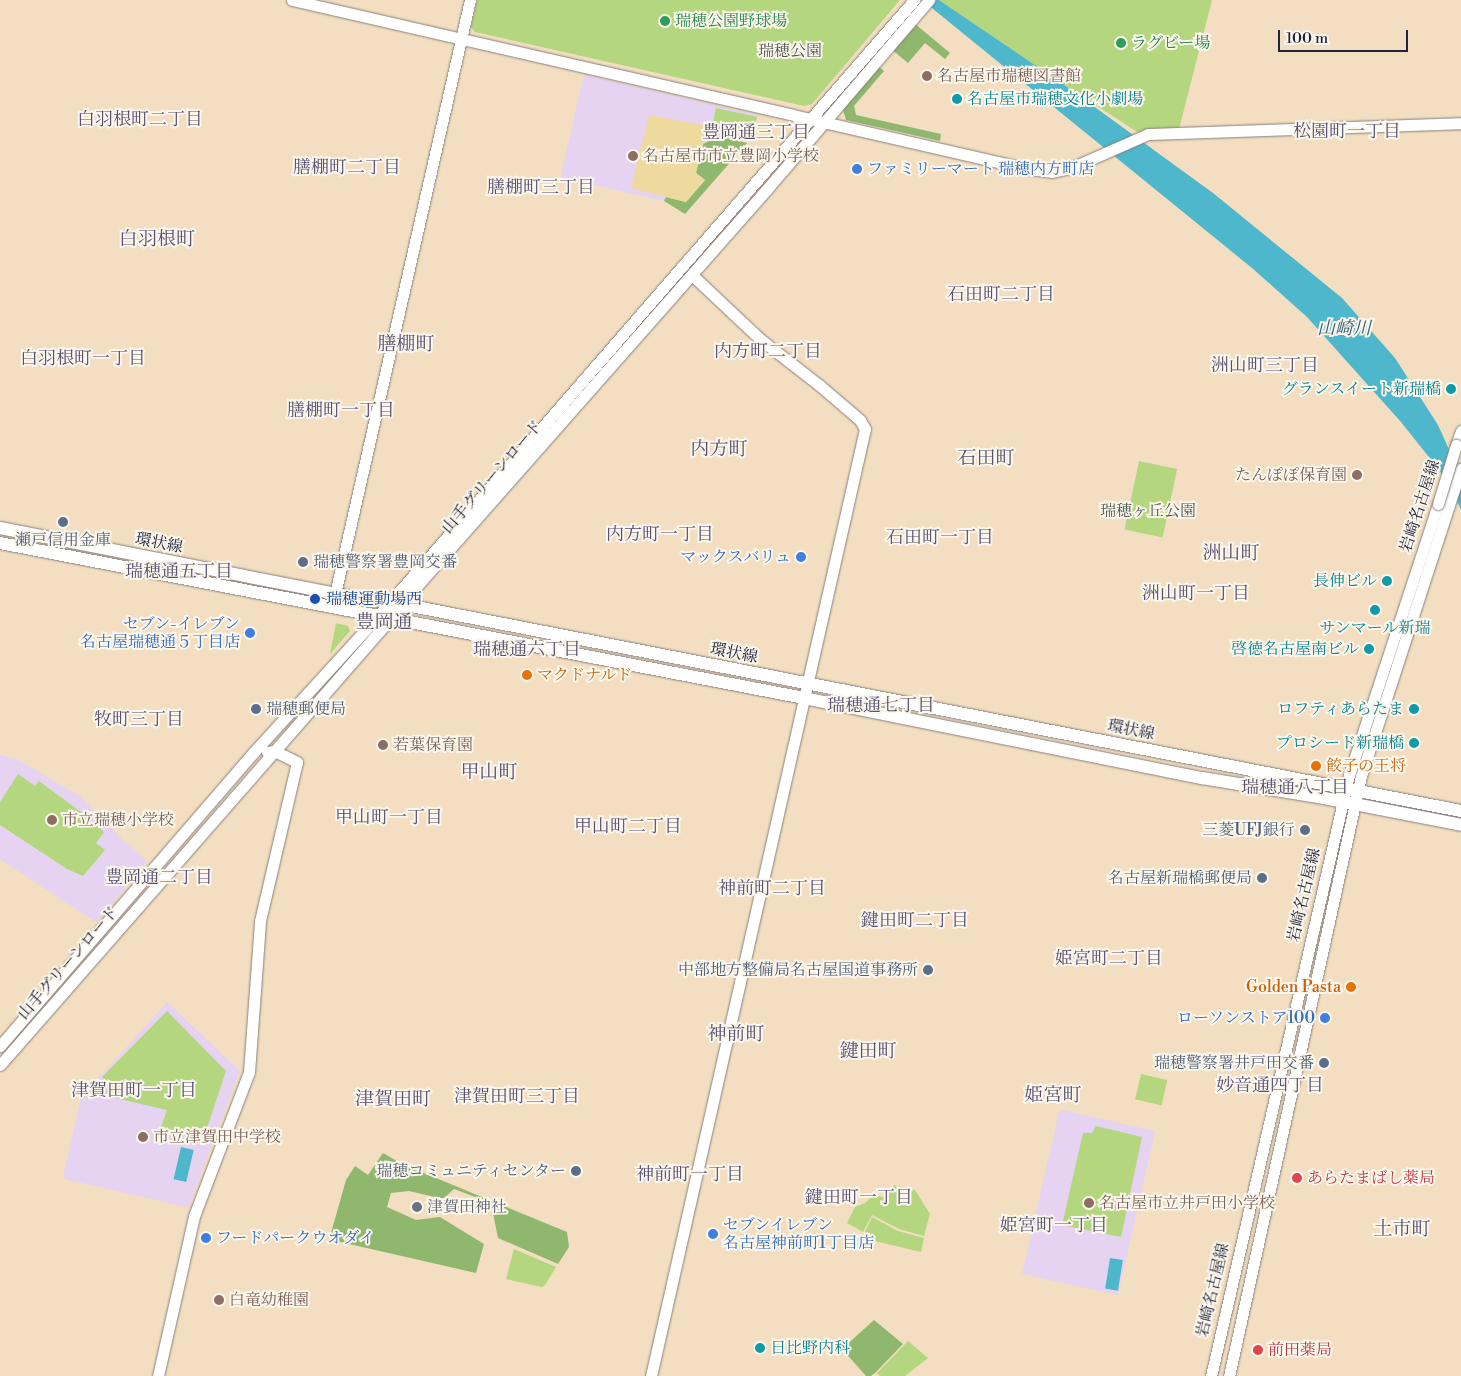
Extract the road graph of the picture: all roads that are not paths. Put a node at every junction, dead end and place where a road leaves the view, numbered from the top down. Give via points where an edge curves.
1 (292, 0) edge
2 (470, 0) edge
3 (928, 0) edge
4 (913, 6) edge
5 (461, 38) junction
6 (812, 118) junction
7 (825, 121) junction
8 (1461, 124) edge
9 (692, 275) junction
10 (1461, 431) edge
11 (1461, 470) edge
12 (0, 528) edge
13 (0, 543) edge
14 (335, 594) junction
15 (388, 602) junction
16 (401, 604) junction
17 (384, 618) junction
18 (807, 684) junction
19 (804, 698) junction
20 (274, 751) junction
21 (253, 753) junction
22 (1350, 796) junction
23 (1461, 811) edge
24 (1461, 825) edge
25 (0, 1046) edge
26 (0, 1065) edge
27 (158, 1376) edge
28 (651, 1376) edge
29 (1211, 1376) edge
30 (1229, 1376) edge

1 - 5 street
2 - 5 street
3 - 4 street, 山手グリーンロード
4 - 6 street, 山手グリーンロード
4 - 7 street, 山手グリーンロード
5 - 6 street
5 - 14 street
6 - 7 street
6 - 15 street, 山手グリーンロード
7 - 8 street via 1052,172 1073,168 1142,135
7 - 9 street, 山手グリーンロード
9 - 16 street, 山手グリーンロード
9 - 18 street via 760,339 860,420 865,429
10 - 22 street, 岩崎名古屋線, bridge
11 - 22 street, 岩崎名古屋線
12 - 14 main road, 環状線
13 - 17 main road, 環状線
14 - 15 main road, 環状線
15 - 16 main road, 環状線
15 - 17 street, 山手グリーンロード
16 - 17 street, 山手グリーンロード
16 - 18 main road, 環状線
17 - 19 main road, 環状線
17 - 20 street, 山手グリーンロード
17 - 21 street, 山手グリーンロード
18 - 19 street
18 - 22 main road, 環状線
19 - 22 main road, 環状線 via 1202,778
19 - 28 street
20 - 21 street
20 - 26 street, 山手グリーンロード
20 - 27 street via 296,762 260,921 249,1072 194,1216
21 - 25 street, 山手グリーンロード
22 - 23 main road, 環状線
22 - 24 main road, 環状線
22 - 29 street, 岩崎名古屋線
22 - 30 street, 岩崎名古屋線 via 1338,880

